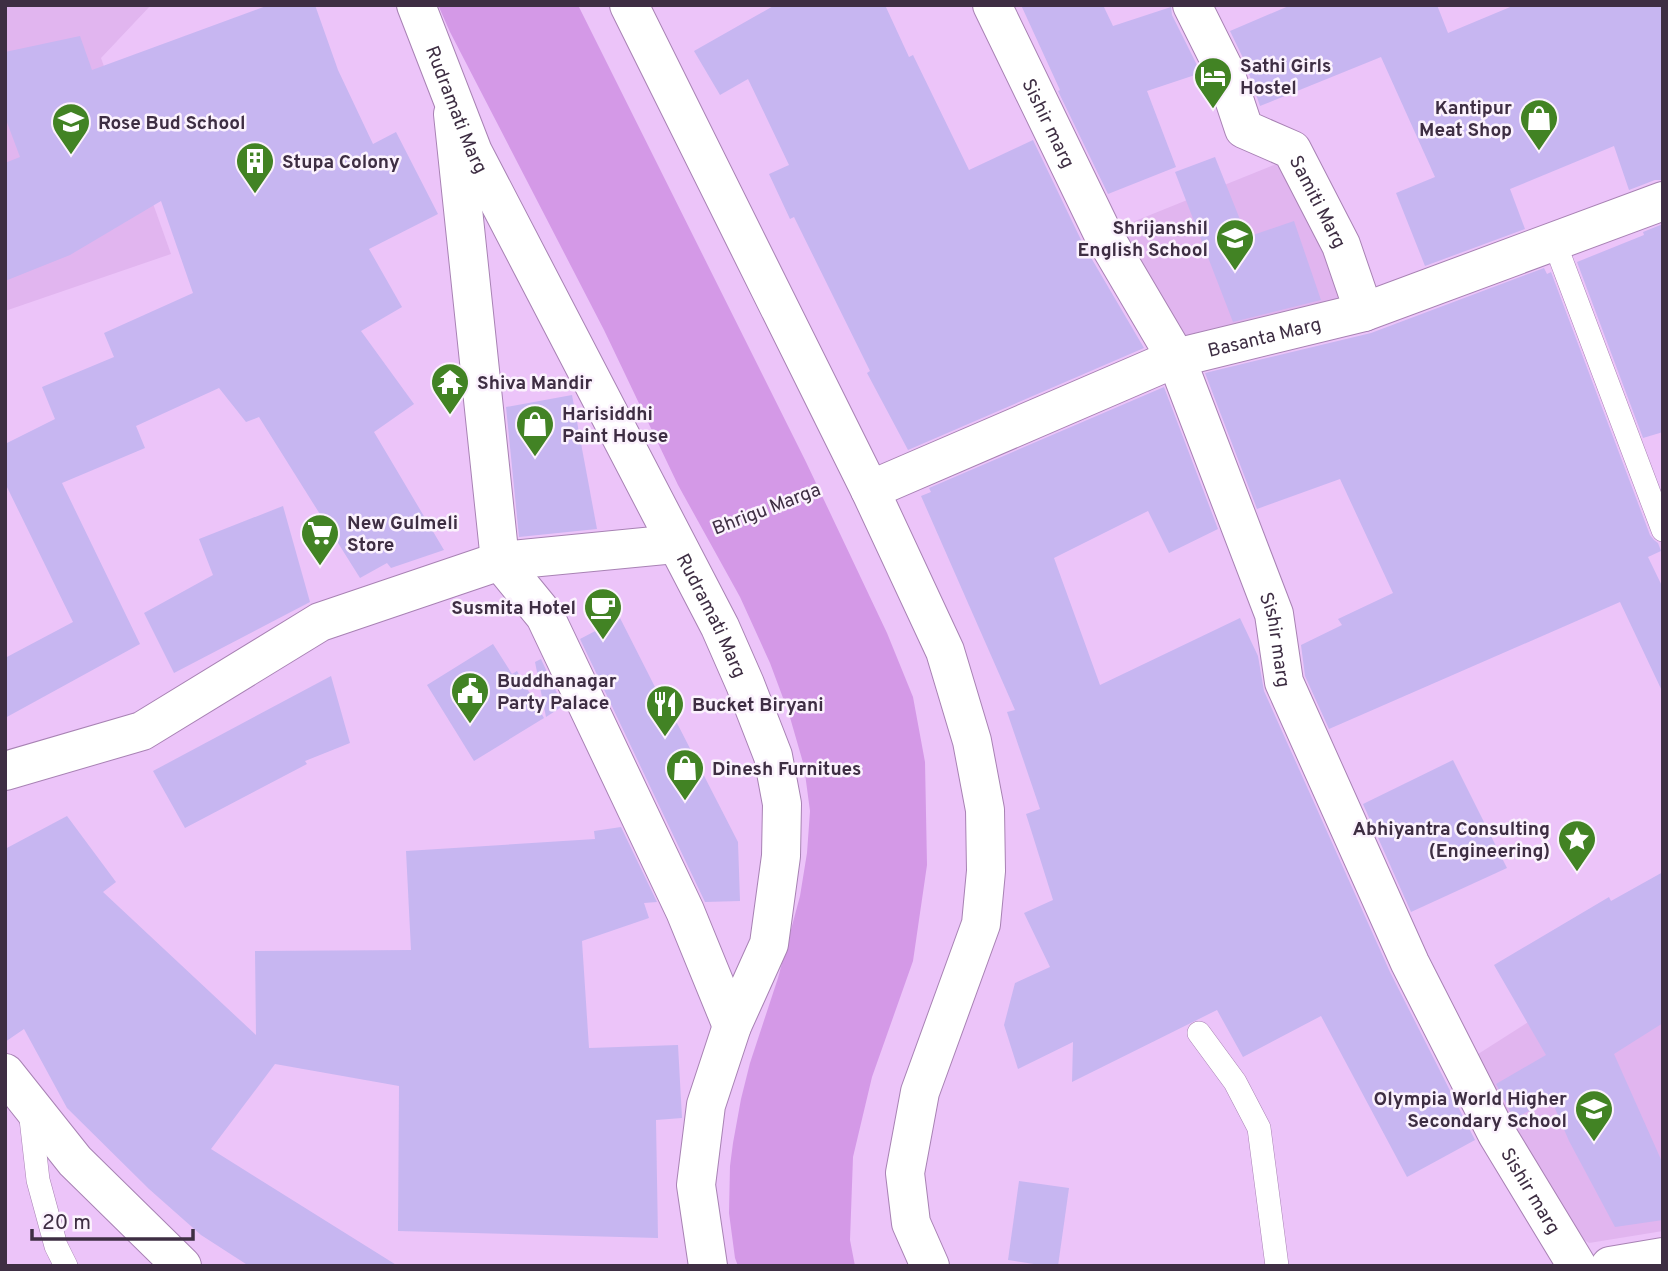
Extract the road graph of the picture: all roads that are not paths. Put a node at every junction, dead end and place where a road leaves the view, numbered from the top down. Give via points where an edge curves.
1 (416, 5) edge
2 (629, 5) edge
3 (992, 5) edge
4 (1192, 5) edge
5 (452, 98) junction
6 (1663, 201) edge
7 (1554, 241) junction
8 (1364, 312) junction
9 (1176, 358) junction
10 (865, 481) junction
11 (1663, 530) edge
12 (675, 544) junction
13 (500, 561) junction
14 (5, 771) edge
15 (732, 1026) junction
16 (1199, 1033) dead end
17 (5, 1073) edge
18 (29, 1104) junction
19 (1663, 1257) edge
20 (66, 1266) edge
21 (182, 1266) edge
22 (708, 1266) edge
23 (930, 1266) edge
24 (1277, 1266) edge
25 (1577, 1266) edge
26 (1610, 1266) edge

1 - 5 street, Rudramati Marg
2 - 10 street
3 - 9 street, Sishir marg via 1103,234
4 - 8 street, Samiti Marg via 1224,69 1244,129 1292,150 1341,245
5 - 12 street, Rudramati Marg via 473,152
5 - 13 street
6 - 7 street, Basanta Marg
7 - 8 street, Basanta Marg
7 - 11 lane
8 - 9 street, Basanta Marg
9 - 10 street, Basanta Marg
9 - 25 street, Sishir marg via 1274,614 1284,682 1410,963 1497,1134
10 - 23 street via 944,651 972,741 985,810 981,924 920,1092 905,1173 911,1223
12 - 13 street
12 - 15 street, Rudramati Marg via 745,684 773,756 782,804 781,856 769,944
13 - 14 street via 320,622 142,731
13 - 15 street via 545,616 685,911
15 - 22 street, Rudramati Marg via 706,1105 695,1185
16 - 24 lane via 1235,1082 1259,1128
17 - 18 street
18 - 20 lane via 38,1180
18 - 21 street via 75,1161
19 - 26 street

